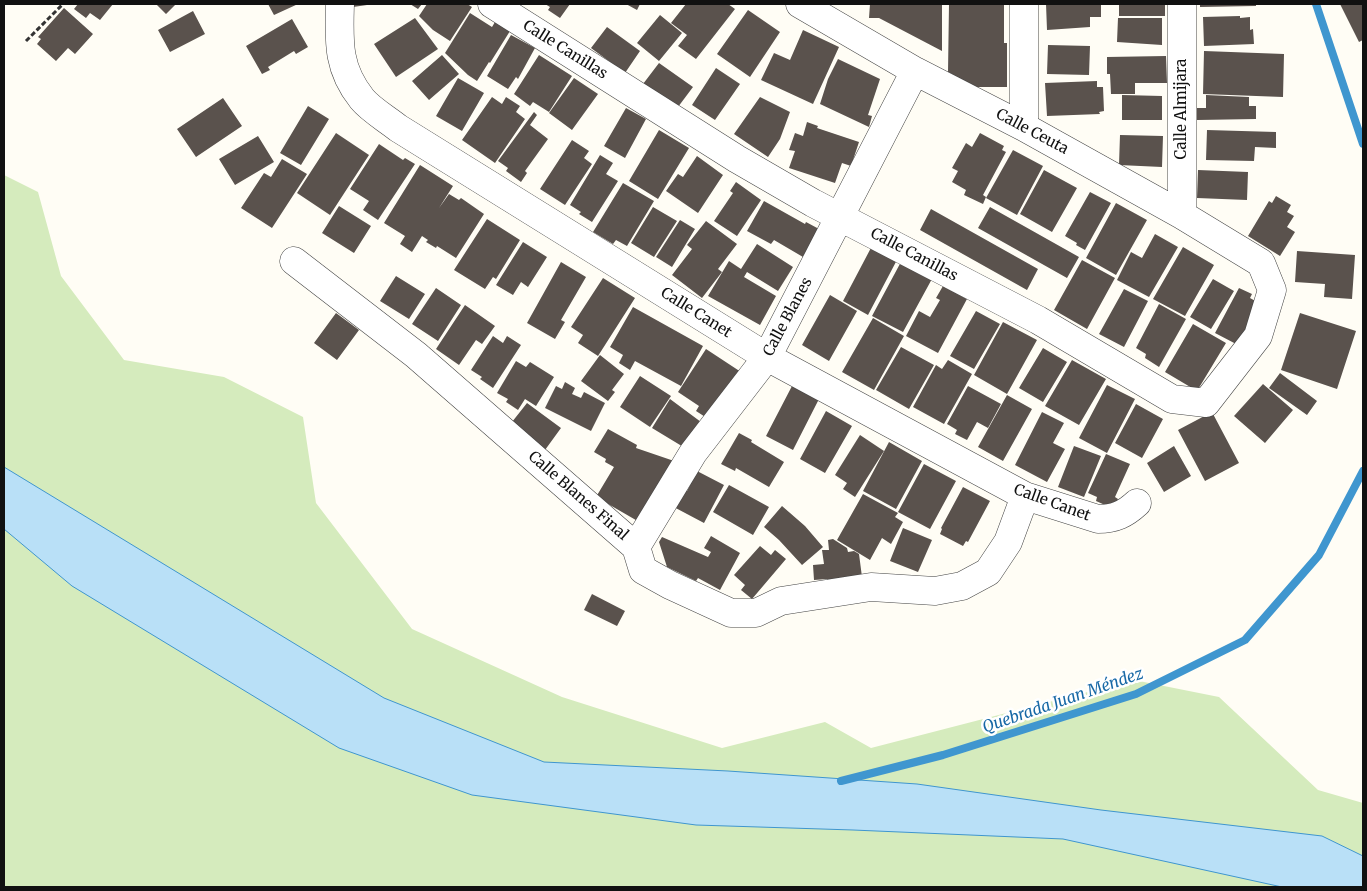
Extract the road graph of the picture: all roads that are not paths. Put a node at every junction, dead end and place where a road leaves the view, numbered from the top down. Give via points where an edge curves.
1 (340, 4) edge
2 (492, 4) edge
3 (1024, 4) edge
4 (1182, 4) edge
5 (814, 8) edge
6 (915, 71) junction
7 (1024, 127) junction
8 (1182, 215) junction
9 (841, 217) junction
10 (294, 262) dead end
11 (1261, 263) joint
12 (767, 357) junction
13 (1026, 496) junction
14 (1137, 503) dead end
15 (636, 546) junction

1 - 12 street, Calle Canet via 339,41 345,73 363,100 398,128
2 - 9 street, Calle Canillas via 737,159
3 - 7 street
4 - 8 street, Calle Almijara
5 - 6 street, Calle Ceuta
6 - 7 street, Calle Ceuta
6 - 9 street, Calle Blanes
7 - 8 street, Calle Ceuta
8 - 11 street, Calle Ceuta
9 - 11 street, Calle Canillas via 1038,320 1172,399 1206,403 1258,336 1272,290
9 - 12 street, Calle Blanes
10 - 15 street, Calle Blanes Final via 416,355
12 - 13 street, Calle Canet
12 - 15 street, Calle Blanes via 693,453
13 - 14 street, Calle Canet via 1098,519 1110,519 1126,513
13 - 15 street, Calle Blanes Final via 1008,542 988,572 962,586 935,591 871,587 781,601 756,613 731,613 643,570

